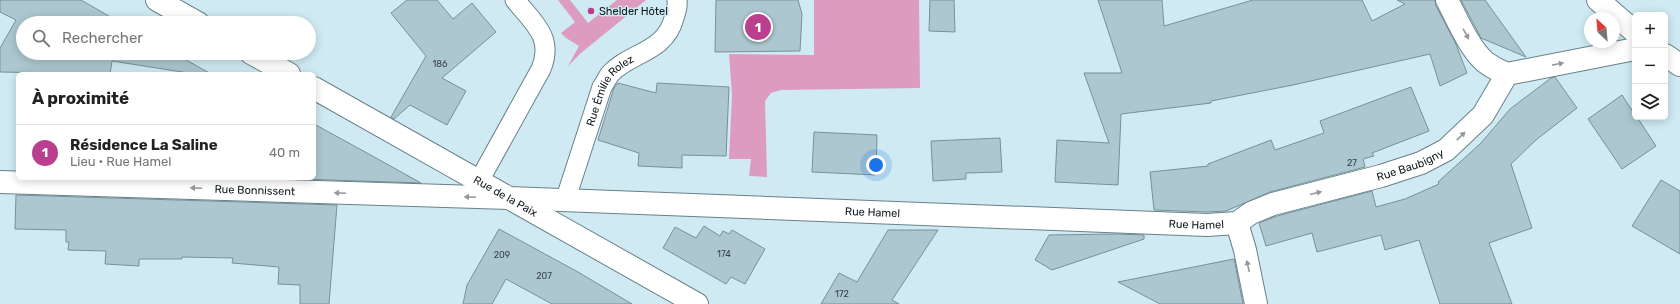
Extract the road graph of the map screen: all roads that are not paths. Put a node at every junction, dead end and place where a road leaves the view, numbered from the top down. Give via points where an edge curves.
1 (157, 0) edge
2 (515, 0) edge
3 (677, 0) edge
4 (1447, 0) edge
5 (1598, 0) edge
6 (186, 16) edge
7 (1632, 29) edge
8 (1632, 51) edge
9 (1668, 57) edge
10 (264, 60) edge
11 (1680, 65) edge
12 (285, 72) edge
13 (1507, 74) junction
14 (316, 89) edge
15 (479, 181) junction
16 (0, 182) edge
17 (509, 198) junction
18 (565, 201) junction
19 (1237, 223) junction
20 (688, 302) edge
21 (1256, 304) edge

1 - 6 street
2 - 15 lane via 539,29 544,38 546,53 541,70
3 - 18 lane, Rue Émilie Rolez via 678,6 673,23 665,38 610,74 602,87
4 -> 13 street via 1475,51 1485,62
5 - 7 street
13 -> 8 street
9 - 11 street
10 - 12 street
19 -> 13 street, Rue Baubigny via 1251,213 1273,204 1381,176 1421,163 1446,150 1483,115
14 - 15 street, Rue de la Paix
15 - 17 street, Rue de la Paix
17 -> 16 street, Rue Bonnissent
17 - 18 street, Rue Hamel
17 - 20 street, Rue de la Paix
18 - 19 street, Rue Hamel via 1207,225
21 -> 19 street

